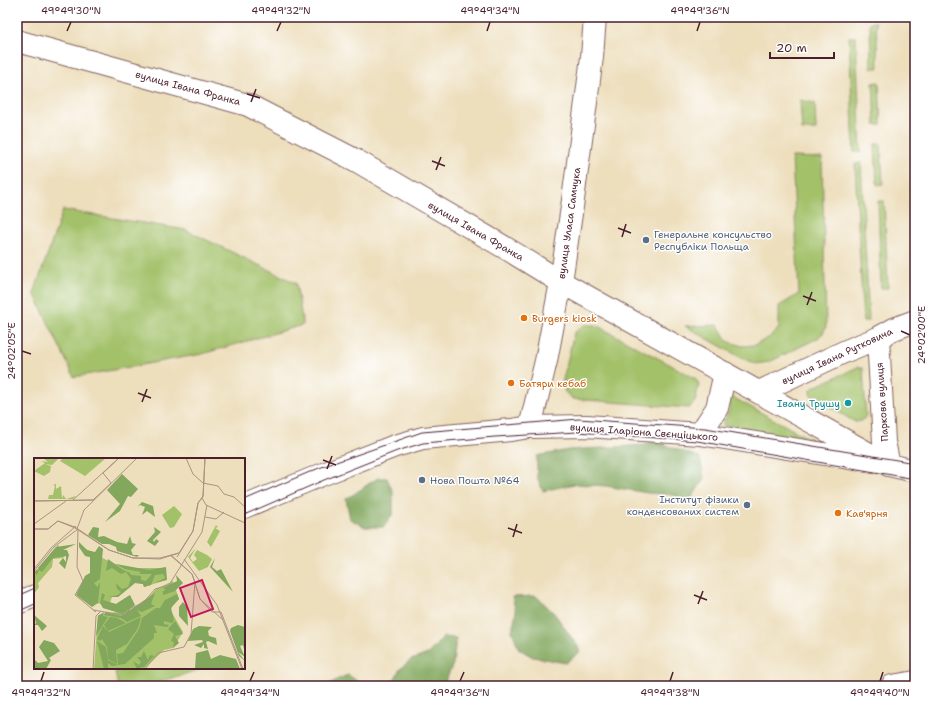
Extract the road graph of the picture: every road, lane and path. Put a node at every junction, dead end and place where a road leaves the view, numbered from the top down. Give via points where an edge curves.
1 (595, 17) edge
2 (17, 41) edge
3 (561, 282) junction
4 (915, 320) edge
5 (878, 338) junction
6 (725, 374) junction
7 (759, 392) junction
8 (530, 427) junction
9 (700, 434) junction
10 (889, 465) junction
11 (915, 471) edge
12 (245, 507) edge
13 (34, 596) edge
14 (17, 603) edge
15 (915, 682) edge
16 (892, 686) edge

1 - 3 main road, вулиця Уласа Самчука via 592,57
2 - 3 main road, вулиця Івана Франка via 248,104 357,161
3 - 6 main road, вулиця Івана Франка
3 - 8 main road, вулиця Уласа Самчука
4 - 5 main road, вулиця Івана Рутковича
5 - 7 main road, вулиця Івана Рутковича
5 - 10 main road, Паркова вулиця via 884,442
6 - 7 main road, вулиця Івана Франка
6 - 9 main road via 717,408
7 - 10 main road, вулиця Івана Франка
8 - 9 main road, вулиця Іларіона Свєнціцького via 583,426
8 - 12 main road, вулиця Іларіона Свєнціцького via 423,438 343,466
9 - 10 main road, вулиця Іларіона Свєнціцького
10 - 11 main road, вулиця Івана Франка
13 - 14 main road
15 - 16 main road

